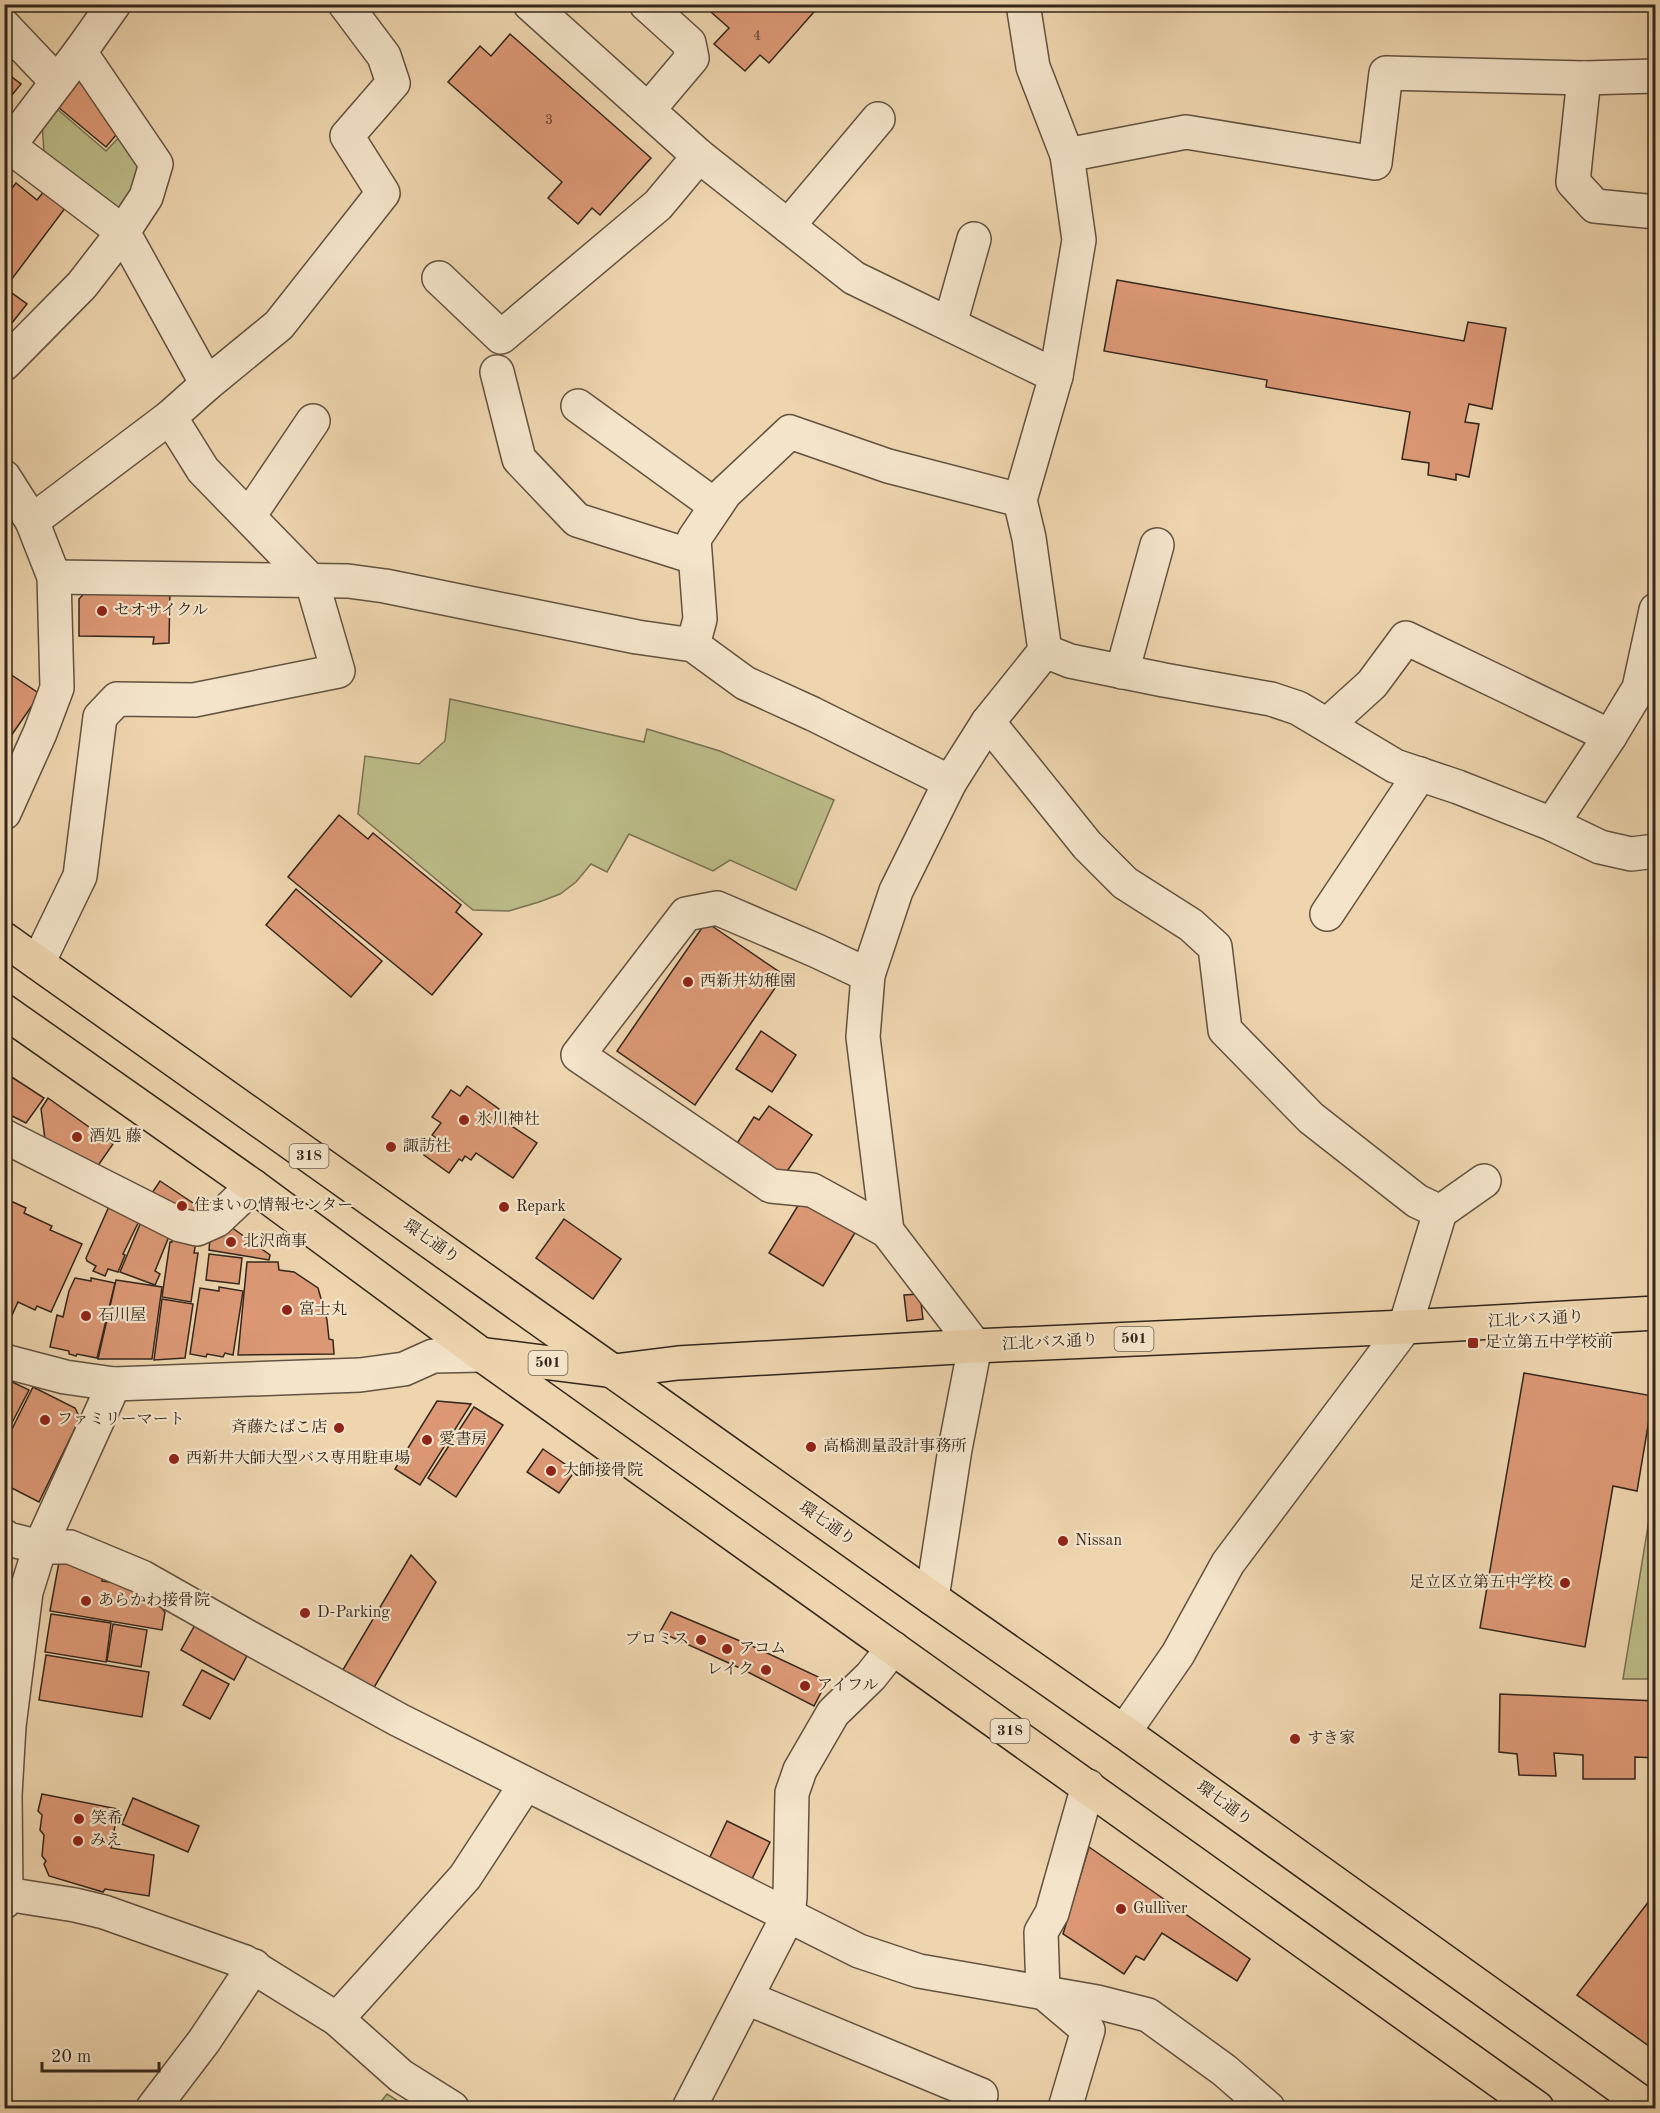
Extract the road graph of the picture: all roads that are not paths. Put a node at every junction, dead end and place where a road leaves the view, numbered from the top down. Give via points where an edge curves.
1 (114, 4) edge
2 (345, 4) edge
3 (530, 4) edge
4 (645, 4) edge
5 (1023, 4) edge
6 (4, 26) edge
7 (80, 52) junction
8 (1656, 76) edge
9 (1584, 78) junction
10 (57, 82) junction
11 (648, 110) junction
12 (878, 118) dead end
13 (7, 149) edge
14 (1067, 155) junction
15 (699, 156) junction
16 (1656, 212) edge
17 (788, 226) junction
18 (123, 232) junction
19 (974, 239) dead end
20 (439, 278) dead end
21 (950, 324) junction
22 (4, 364) edge
23 (497, 372) dead end
24 (1056, 376) junction
25 (207, 384) junction
26 (578, 406) dead end
27 (170, 417) junction
28 (313, 421) dead end
29 (4, 477) edge
30 (1020, 500) junction
31 (716, 506) junction
32 (249, 516) junction
33 (32, 521) junction
34 (1157, 545) dead end
35 (694, 557) junction
36 (54, 577) junction
37 (312, 582) junction
38 (1656, 610) edge
39 (693, 645) junction
40 (1045, 651) junction
41 (1122, 672) junction
42 (988, 723) junction
43 (1328, 724) junction
44 (1610, 736) junction
45 (1420, 774) junction
46 (950, 782) junction
47 (4, 813) edge
48 (1552, 824) junction
49 (1656, 851) edge
50 (1327, 914) dead end
51 (4, 939) edge
52 (38, 963) junction
53 (868, 975) junction
54 (6, 1014) edge
55 (4, 1136) edge
56 (1484, 1180) dead end
57 (253, 1186) junction
58 (1440, 1212) junction
59 (888, 1231) junction
60 (1653, 1308) edge
61 (1405, 1327) junction
62 (975, 1346) junction
63 (482, 1355) junction
64 (4, 1360) edge
65 (614, 1371) junction
66 (114, 1384) junction
67 (4, 1536) edge
68 (40, 1547) junction
69 (4, 1575) edge
70 (932, 1598) junction
71 (893, 1648) junction
72 (1124, 1732) junction
73 (525, 1785) junction
74 (1088, 1786) junction
75 (5, 1898) edge
76 (788, 1916) junction
77 (254, 1966) junction
78 (1043, 1992) junction
79 (747, 1998) junction
80 (337, 2019) junction
81 (981, 2095) dead end
82 (153, 2109) edge
83 (452, 2109) edge
84 (689, 2109) edge
85 (1065, 2109) edge
86 (1268, 2109) edge
87 (1537, 2109) edge
88 (1649, 2109) edge

1 - 7 street
2 - 25 street via 384,56 393,84 347,136 383,194 279,325
3 - 11 street
4 - 11 street via 689,43 692,58
5 - 14 street via 1033,67
6 - 10 street
7 - 10 street
7 - 18 street via 156,164 146,197
8 - 9 street
9 - 14 street via 1386,73 1375,163 1186,132
9 - 16 street via 1573,182 1595,206
10 - 13 street
11 - 15 street
12 - 17 street
13 - 18 street
14 - 24 street via 1079,240
15 - 17 street
15 - 20 street via 658,205 501,337
17 - 21 street via 854,278
18 - 22 street via 82,285
18 - 25 street
19 - 21 street
21 - 24 street
23 - 35 street via 519,459 577,520
24 - 30 street
25 - 27 street
26 - 31 street
27 - 32 street via 203,470
27 - 33 street
28 - 32 street
29 - 33 street
30 - 31 street via 888,466 790,432
30 - 40 street
31 - 35 street via 694,539
32 - 37 street
33 - 36 street
34 - 41 street
35 - 39 street via 700,619
36 - 37 street
36 - 47 street via 57,688
37 - 39 street via 385,586
37 - 52 street via 338,671 194,700 117,699 100,717 80,876
38 - 44 street via 1639,688
39 - 46 street via 745,683
40 - 41 street via 1070,661
40 - 42 street
41 - 43 street via 1271,699
42 - 46 street
42 - 58 street via 1087,845 1125,884 1191,925 1215,947 1225,1030 1311,1118 1417,1202
43 - 44 street via 1372,684 1406,638
43 - 45 street via 1395,766
44 - 48 street
45 - 48 street
45 - 50 street
46 - 53 street via 896,891
48 - 49 street via 1600,847 1631,854
51 - 52 main road, 環七通り / 318
52 - 65 main road, 環七通り / 318
53 - 59 street via 862,1037
53 - 59 street via 717,908 686,915 578,1055 771,1186 812,1190
54 - 57 main road, 318
55 - 57 street via 180,1225 197,1229 217,1220
56 - 58 street
57 - 63 main road, 318
58 - 61 street
59 - 62 street
60 - 61 main road, 江北バス通り / 501
61 - 62 main road, 江北バス通り / 501
61 - 72 street via 1228,1563 1178,1654
62 - 65 main road, 江北バス通り / 501 via 678,1363
62 - 70 street
63 - 65 main road, 江北バス通り / 501
63 - 66 street via 433,1356 404,1369 360,1375
63 - 71 main road, 318
64 - 66 street via 65,1377
65 - 70 main road, 環七通り / 318
66 - 68 street
67 - 68 street
68 - 69 street
68 - 73 street via 70,1547 142,1576 399,1720
68 - 75 street via 26,1592 9,1726
70 - 72 main road, 環七通り / 318
71 - 74 main road, 318
71 - 76 street via 833,1713 800,1770 792,1793
72 - 88 main road, 環七通り / 318
73 - 76 street
73 - 80 street via 465,1877
74 - 78 street via 1052,1913 1041,1932
74 - 87 main road, 318
75 - 77 street via 104,1912
76 - 78 street via 859,1951 920,1971
76 - 79 street
77 - 80 street
77 - 82 street
78 - 85 street via 1088,2030
78 - 86 street via 1148,2015 1224,2070
79 - 81 street
79 - 84 street
80 - 83 street via 401,2076

